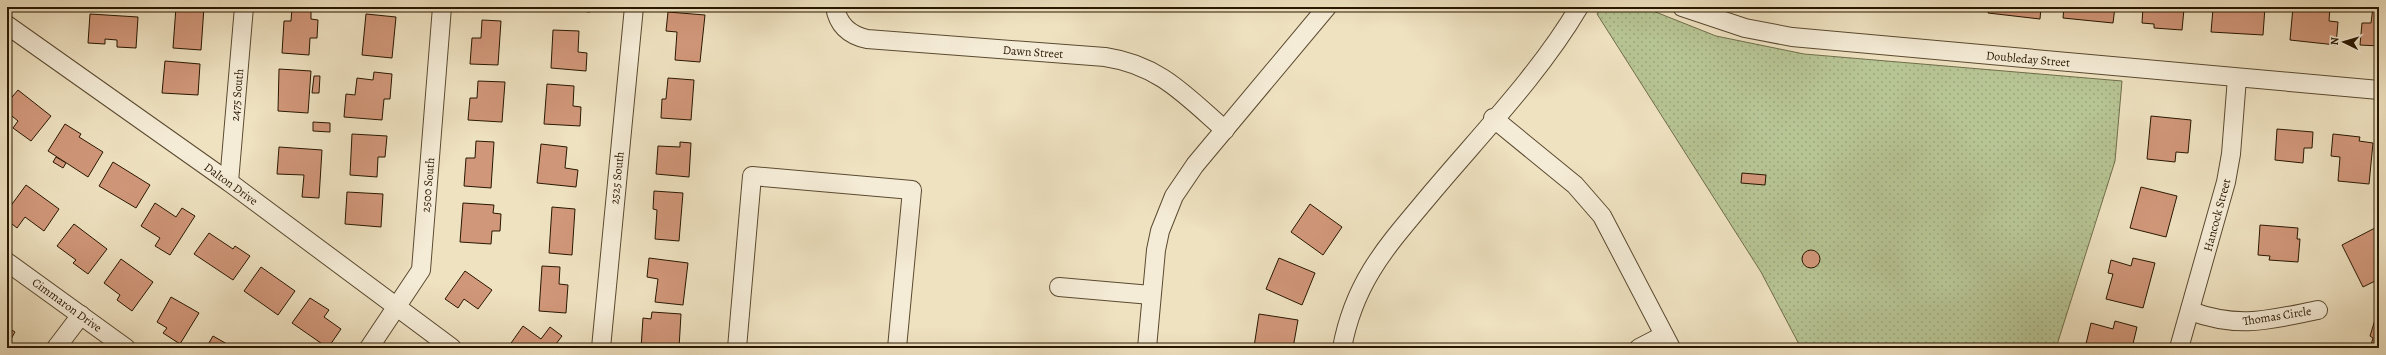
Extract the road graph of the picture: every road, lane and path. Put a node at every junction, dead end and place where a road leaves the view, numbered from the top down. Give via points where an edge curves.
1 (244, 7) edge
2 (442, 7) edge
3 (634, 7) edge
4 (835, 7) edge
5 (1328, 7) edge
6 (1579, 7) edge
7 (1682, 7) edge
8 (7, 25) edge
9 (2238, 78) junction
10 (2379, 90) edge
11 (1494, 118) junction
12 (1225, 130) junction
13 (229, 182) junction
14 (7, 262) edge
15 (1059, 287) dead end
16 (1151, 294) junction
17 (396, 307) junction
18 (2190, 310) junction
19 (2318, 310) dead end
20 (81, 315) junction
21 (1668, 341) edge
22 (56, 348) edge
23 (126, 348) edge
24 (369, 348) edge
25 (452, 348) edge
26 (601, 348) edge
27 (737, 348) edge
28 (897, 348) edge
29 (1147, 348) edge
30 (1342, 348) edge
31 (1639, 348) edge
32 (2179, 348) edge

1 - 13 street, 2475 South
2 - 17 street, 2500 South via 420,270
3 - 26 street, 2525 South
4 - 12 street, Dawn Street via 845,29 867,39 1105,57 1136,64 1168,81
5 - 12 street
6 - 11 street via 1553,46
7 - 9 street, Doubleday Street via 1745,28 1792,37
8 - 13 street, Dalton Drive
9 - 10 street, Doubleday Street
9 - 18 street, Hancock Street via 2226,182
11 - 21 street via 1575,185 1590,201 1612,233
11 - 30 street via 1379,255 1350,313
12 - 16 street via 1184,180 1167,212 1156,250
13 - 17 street, Dalton Drive
14 - 20 street, Cimmaron Drive
15 - 16 street
16 - 29 street
17 - 24 street, 2500 South
17 - 25 street, Dalton Drive
18 - 19 street, Thomas Circle via 2214,320 2239,323
18 - 32 street, Hancock Street
20 - 22 street
20 - 23 street, Cimmaron Drive
21 - 31 street
27 - 28 street via 752,176 912,190

